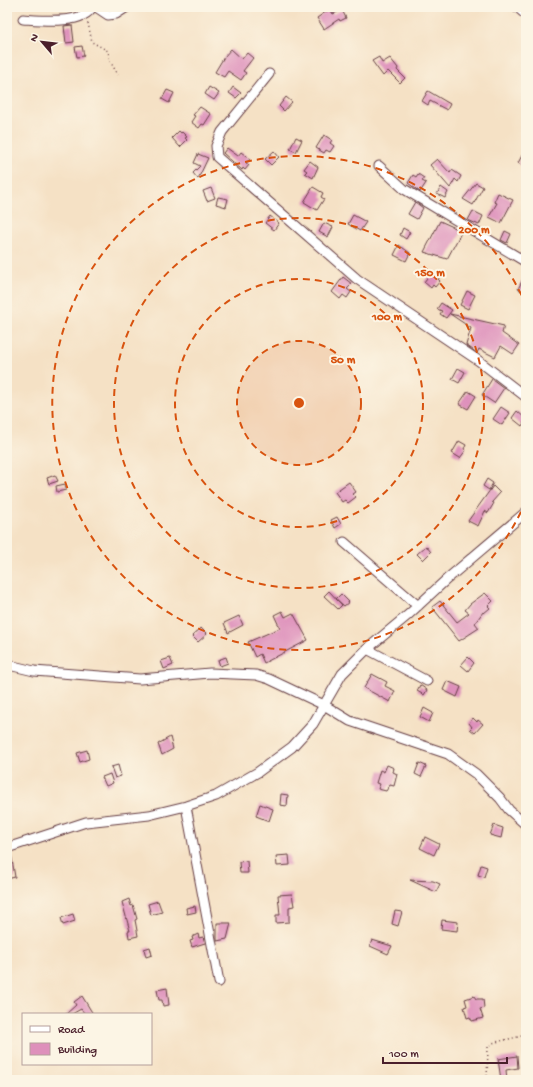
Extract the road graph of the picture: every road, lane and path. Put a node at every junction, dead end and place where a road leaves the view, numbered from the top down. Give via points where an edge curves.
1 (96, 7) edge
2 (127, 7) edge
3 (517, 7) edge
4 (89, 10) edge
5 (526, 15) edge
6 (23, 19) dead end
7 (269, 74) dead end
8 (118, 75) dead end
9 (379, 166) dead end
10 (526, 262) edge
11 (526, 397) edge
12 (526, 512) edge
13 (344, 542) dead end
14 (418, 606) junction
15 (367, 649) junction
16 (7, 662) edge
17 (427, 681) dead end
18 (324, 705) junction
19 (186, 806) junction
20 (526, 825) edge
21 (7, 848) edge
22 (219, 982) dead end
23 (526, 1035) edge
24 (488, 1080) edge

1 - 2 street via 108,15 116,14
3 - 5 street
4 - 6 street via 61,20
4 - 8 path via 92,42 108,51
7 - 11 street via 222,132 216,146 217,157 357,279 479,361
9 - 10 street via 404,189
12 - 14 street
13 - 14 street
14 - 15 street
15 - 17 street
15 - 18 street via 342,674
16 - 18 street via 34,671 140,678 210,673 256,675
18 - 19 street via 313,724 292,747 258,772 216,796
18 - 20 street via 350,721 448,754 476,774
19 - 21 street via 149,815 86,822
19 - 22 street
23 - 24 path via 492,1043 488,1048

